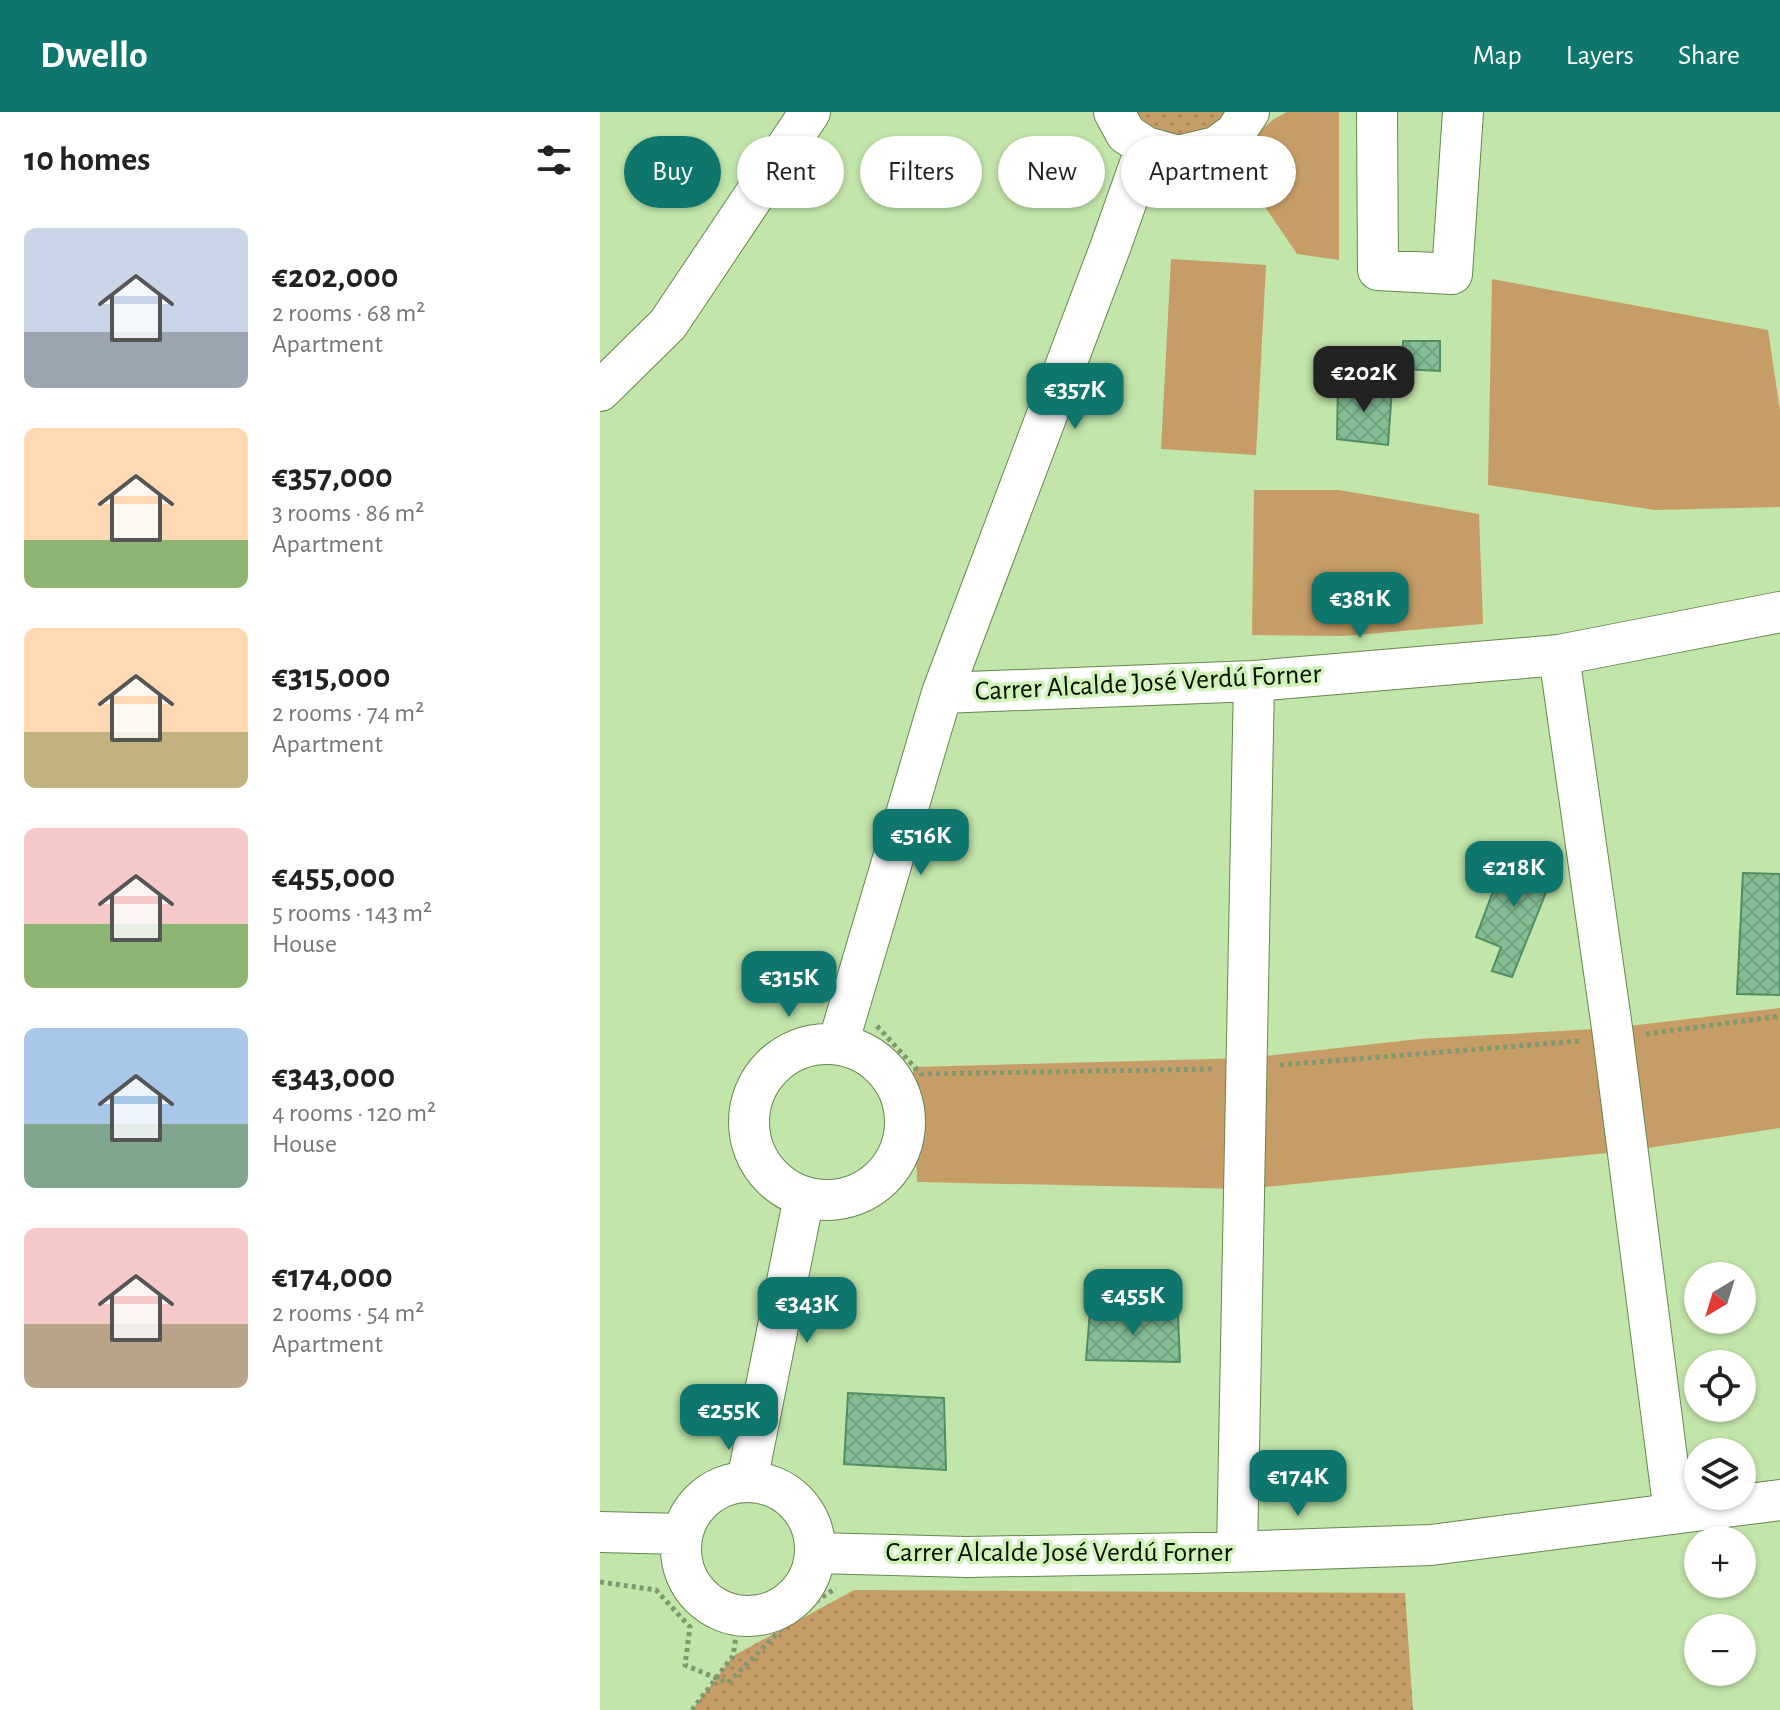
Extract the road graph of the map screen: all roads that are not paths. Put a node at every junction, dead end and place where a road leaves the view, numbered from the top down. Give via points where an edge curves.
1 (810, 112) edge
2 (1080, 112) edge
3 (1249, 112) edge
4 (1377, 112) edge
5 (1463, 112) edge
6 (1128, 131) edge
7 (600, 391) edge
8 (1780, 612) edge
9 (1559, 655) junction
10 (1254, 681) junction
11 (942, 693) junction
12 (838, 1044) junction
13 (804, 1197) junction
14 (747, 1481) junction
15 (1780, 1500) edge
16 (1674, 1513) junction
17 (600, 1532) edge
18 (682, 1534) junction
19 (1237, 1552) junction
20 (816, 1553) junction

1 - 7 street via 668,324
2 - 6 street
3 - 6 street via 1235,133 1216,147 1178,156
4 - 5 street via 1378,270 1452,274
6 - 11 street via 1110,248
8 - 9 street, Carrer Alcalde José Verdú Forner
9 - 10 street, Carrer Alcalde José Verdú Forner
9 - 16 street
10 - 11 street, Carrer Alcalde José Verdú Forner
10 - 19 street
11 - 12 street
12 - 13 street via 812,1044 788,1053 768,1069 754,1092 748,1117 751,1143 763,1167
12 - 13 street via 863,1051 884,1067 906,1113 904,1139 895,1163 877,1183 829,1201
13 - 14 street
14 - 18 street via 705,1496 690,1513
14 - 20 street via 789,1495 804,1511
15 - 16 street, Carrer Alcalde José Verdú Forner
16 - 19 street, Carrer Alcalde José Verdú Forner via 1431,1545
17 - 18 street
18 - 20 street via 680,1556 699,1597 739,1617 761,1616 800,1594
19 - 20 street, Carrer Alcalde José Verdú Forner via 967,1557

